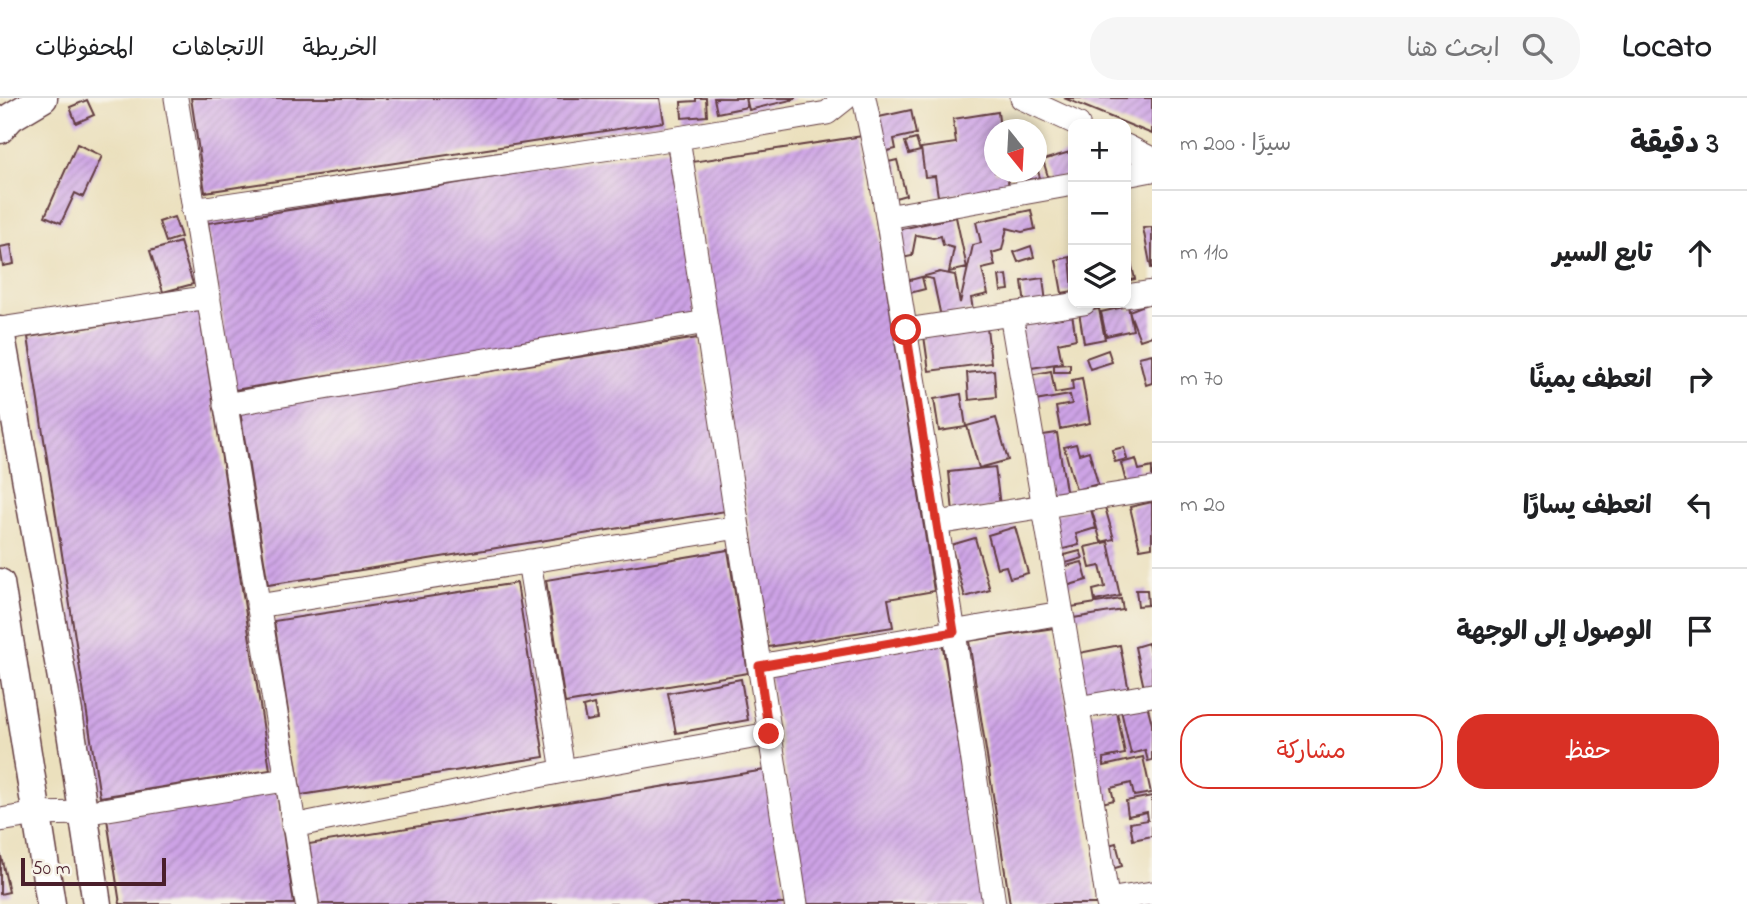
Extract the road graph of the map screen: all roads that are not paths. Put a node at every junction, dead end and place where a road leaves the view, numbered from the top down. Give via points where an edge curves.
1 (43, 98) edge
2 (176, 98) edge
3 (846, 98) edge
4 (864, 98) edge
5 (1022, 98) edge
6 (1068, 119) edge
7 (0, 129) edge
8 (678, 138) junction
9 (1131, 148) edge
10 (1152, 159) edge
11 (1152, 170) edge
12 (1131, 173) edge
13 (1068, 185) edge
14 (193, 210) junction
15 (887, 217) junction
16 (1152, 292) edge
17 (1131, 295) edge
18 (209, 297) junction
19 (1068, 305) edge
20 (1011, 314) junction
21 (706, 322) junction
22 (0, 330) edge
23 (906, 330) junction
24 (225, 405) junction
25 (1152, 489) edge
26 (1043, 507) junction
27 (937, 523) junction
28 (738, 527) junction
29 (528, 561) junction
30 (0, 583) edge
31 (258, 606) junction
32 (1061, 613) junction
33 (954, 632) junction
34 (759, 666) junction
35 (1152, 695) edge
36 (1079, 708) junction
37 (769, 734) junction
38 (563, 771) junction
39 (285, 780) junction
40 (83, 813) junction
41 (37, 814) junction
42 (0, 820) edge
43 (293, 825) junction
44 (1152, 893) edge
45 (1108, 902) edge
46 (51, 904) edge
47 (97, 904) edge
48 (307, 904) edge
49 (796, 904) edge
50 (994, 904) edge

1 - 7 main road
2 - 14 street
3 - 8 street via 827,113
4 - 15 street
5 - 6 street
8 - 14 street
8 - 21 street
9 - 10 street
11 - 12 street
13 - 15 street
14 - 18 street
15 - 23 street
16 - 17 street
18 - 22 street
18 - 24 street
19 - 20 street
20 - 23 street
20 - 26 street
21 - 24 street
21 - 28 street
22 - 40 main road
23 - 27 street
24 - 31 street
25 - 26 street
26 - 27 street
26 - 32 street
27 - 33 street
28 - 29 street
28 - 34 street
29 - 31 street
29 - 38 street
30 - 41 main road
31 - 39 street
32 - 33 street
32 - 36 street
33 - 34 street
33 - 50 street
34 - 37 street
35 - 36 street
36 - 45 street
37 - 38 street
37 - 49 street
38 - 43 street
39 - 40 street
39 - 43 street
40 - 41 street
40 - 47 main road
41 - 42 street
41 - 46 main road
43 - 48 street
44 - 45 street

